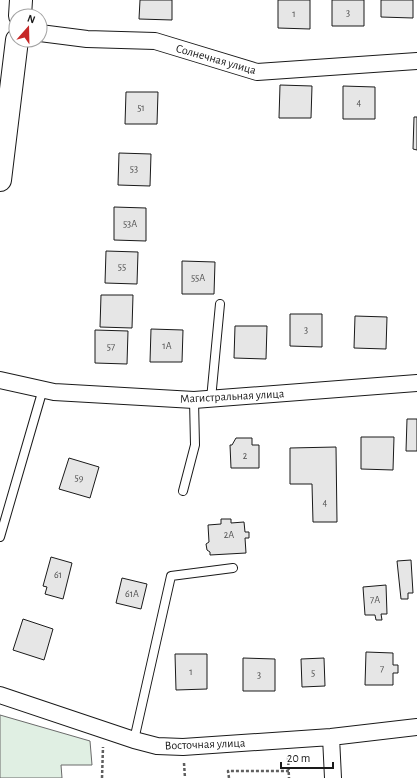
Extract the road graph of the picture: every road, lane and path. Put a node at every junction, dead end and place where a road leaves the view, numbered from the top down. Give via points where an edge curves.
1 (48, 34) edge
2 (16, 48) edge
3 (417, 61) edge
4 (0, 180) edge
5 (220, 304) dead end
6 (0, 380) edge
7 (417, 383) edge
8 (42, 389) junction
9 (210, 399) junction
10 (194, 400) junction
11 (183, 491) dead end
12 (0, 537) edge
13 (233, 568) dead end
14 (0, 694) edge
15 (417, 727) edge
16 (104, 730) junction
17 (331, 737) junction
18 (287, 739) junction
19 (134, 740) junction
20 (289, 771) junction
21 (102, 778) edge
22 (228, 778) edge
23 (289, 778) edge
24 (333, 778) edge

1 - 3 street, Солнечная улица via 87,39 155,41 257,72
2 - 4 street
5 - 9 lane
6 - 8 street, Магистральная улица
7 - 9 street, Магистральная улица
8 - 10 street, Магистральная улица via 54,392
8 - 12 lane
9 - 10 street, Магистральная улица
10 - 11 lane via 195,445
13 - 19 lane via 171,576
14 - 16 street, Восточная улица
15 - 17 street, Восточная улица
16 - 19 street, Восточная улица
16 - 21 path
17 - 18 street, Восточная улица
17 - 24 street
18 - 19 street, Восточная улица via 183,747 157,746
18 - 20 path
20 - 22 path via 228,771
20 - 23 path

